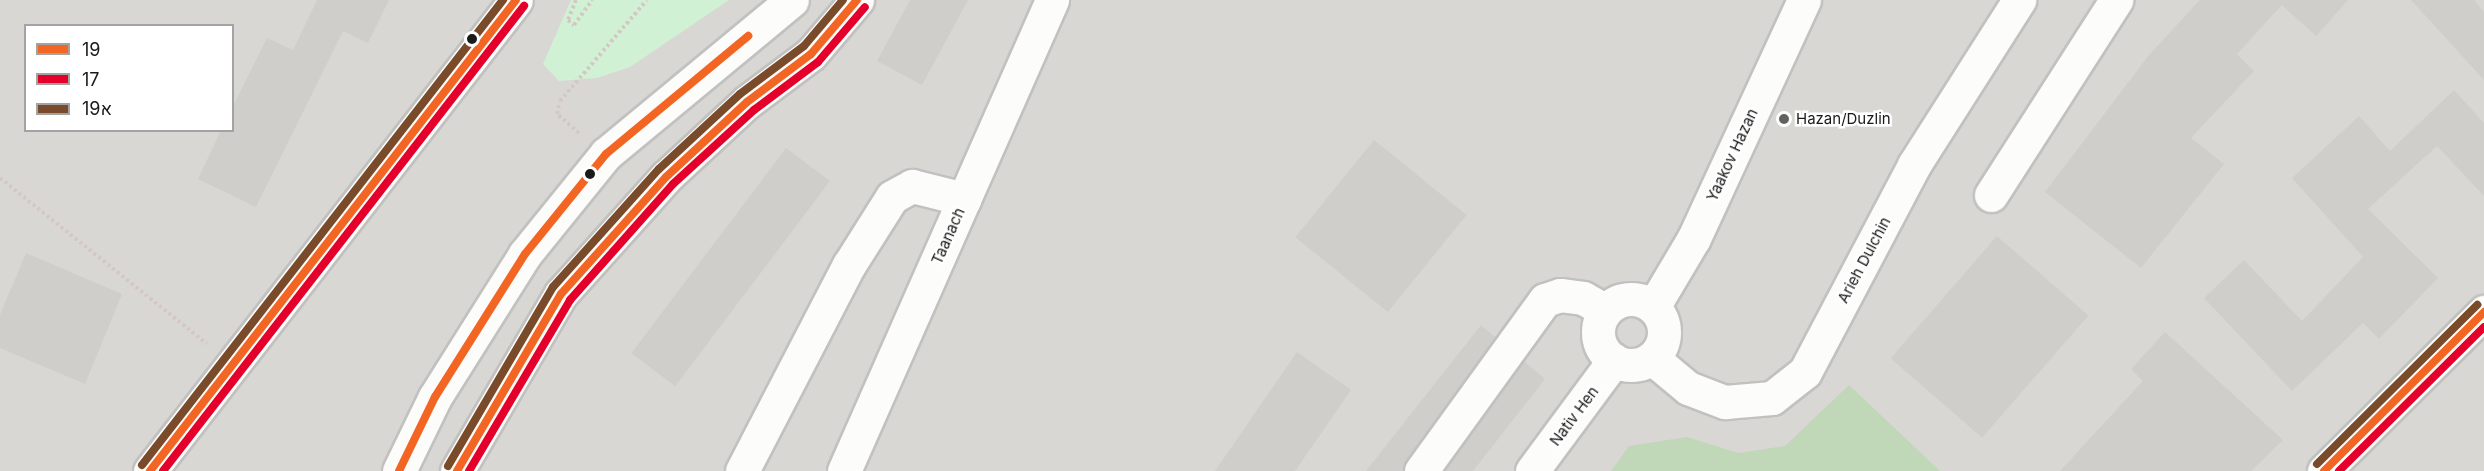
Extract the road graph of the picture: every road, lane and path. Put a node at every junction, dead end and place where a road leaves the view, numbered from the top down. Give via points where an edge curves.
1 (516, 0) edge
2 (576, 0) edge
3 (592, 0) edge
4 (647, 0) edge
5 (792, 0) edge
6 (857, 0) edge
7 (1052, 0) edge
8 (1804, 0) edge
9 (2019, 0) edge
10 (2116, 0) edge
11 (606, 154) junction
12 (0, 178) edge
13 (1991, 195) dead end
14 (964, 199) junction
15 (1653, 307) junction
16 (1606, 311) junction
17 (2484, 312) edge
18 (1652, 358) junction
19 (1614, 360) junction
20 (233, 365) junction
21 (150, 471) edge
22 (399, 471) edge
23 (457, 471) edge
24 (742, 471) edge
25 (844, 471) edge
26 (1421, 471) edge
27 (1532, 471) edge
28 (2324, 471) edge

1 - 20 street
2 - 3 path via 570,25 580,21
4 - 11 path via 556,114
5 - 11 street
6 - 23 street via 811,54 747,102 666,177 561,294
7 - 14 street, Taanach
8 - 15 street, Yaakov Hazan via 1694,238
9 - 18 street, Arieh Dulchin via 1914,165 1805,372 1772,398 1725,402 1688,388
10 - 13 street
11 - 22 street via 525,254 435,397
12 - 20 path
14 - 24 street via 912,186 892,196 849,265
14 - 25 street, Taanach
15 - 16 street via 1623,300
15 - 18 street via 1664,326
16 - 19 street via 1599,340
16 - 26 street via 1583,298 1560,295 1545,300
17 - 28 street
18 - 19 street via 1631,365
19 - 27 street, Nativ Hen
20 - 21 street

